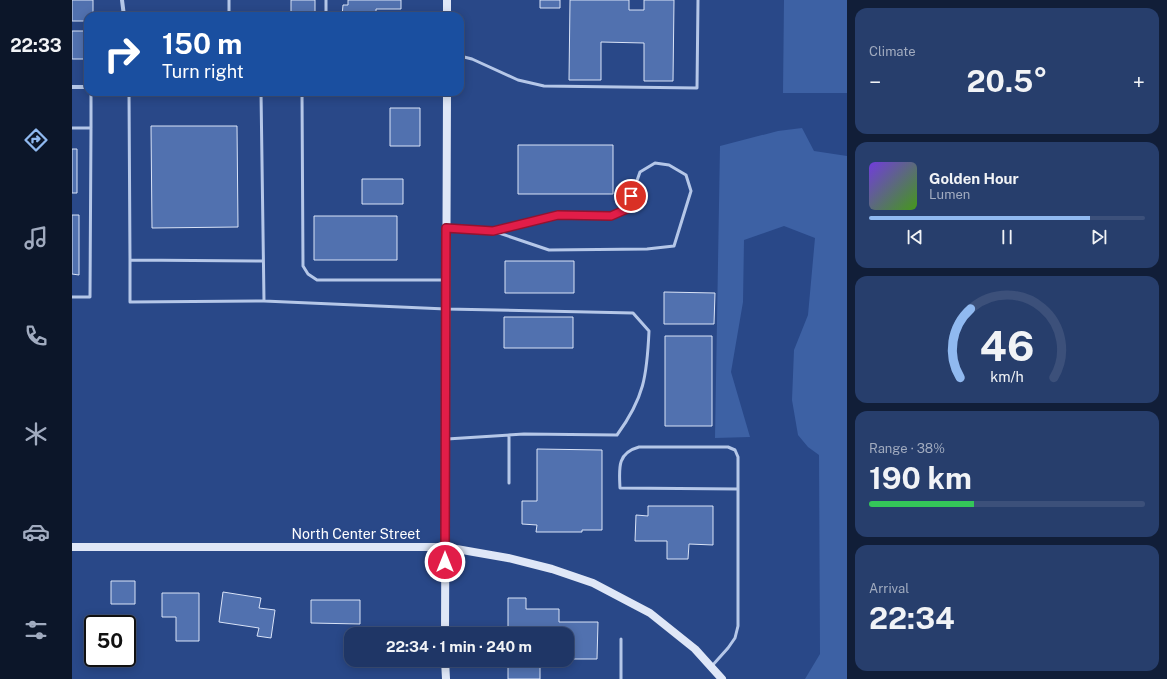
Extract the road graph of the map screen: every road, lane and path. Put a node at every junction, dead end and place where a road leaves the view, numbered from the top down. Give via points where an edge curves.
1 (122, 0) edge
2 (229, 0) edge
3 (326, 0) edge
4 (447, 0) edge
5 (698, 0) edge
6 (124, 12) edge
7 (228, 12) edge
8 (326, 12) edge
9 (447, 12) edge
10 (464, 57) edge
11 (72, 86) edge
12 (84, 87) edge
13 (91, 96) edge
14 (129, 96) edge
15 (261, 96) edge
16 (302, 96) edge
17 (447, 96) edge
18 (72, 128) edge
19 (91, 128) junction
20 (446, 228) junction
21 (493, 231) junction
22 (130, 260) junction
23 (263, 261) junction
24 (446, 280) junction
25 (72, 297) edge
26 (264, 301) junction
27 (446, 309) junction
28 (509, 435) junction
29 (445, 440) junction
30 (509, 483) dead end
31 (738, 490) junction
32 (72, 547) edge
33 (445, 548) junction
34 (445, 627) edge
35 (621, 639) dead end
36 (446, 667) edge
37 (712, 667) junction
38 (446, 679) edge
39 (621, 679) edge
40 (722, 679) edge

1 - 6 street
2 - 7 lane
3 - 8 lane
4 - 9 main road
5 - 10 lane via 697,88 544,86 518,80
11 - 12 street
13 - 19 lane
14 - 22 lane
15 - 23 lane
16 - 24 lane via 304,266 308,274 317,280
17 - 20 main road
18 - 19 lane
19 - 25 lane via 90,297
20 - 21 lane
20 - 24 main road
21 - 21 lane via 549,250 674,246 691,190 686,176 669,165 655,163 640,172 627,209 611,216 558,215
22 - 23 lane
22 - 26 lane via 130,302
23 - 26 lane
24 - 27 main road
26 - 27 lane
27 - 28 lane via 633,313 649,331 648,360 643,386 632,414 617,435
27 - 29 main road
28 - 29 lane
28 - 30 lane
29 - 33 main road
31 - 31 lane via 738,457 735,450 728,447 639,447 624,455 620,463 620,488
31 - 37 lane via 738,626 735,638
32 - 33 main road, North Center Street
33 - 34 main road
33 - 37 main road, North Center Street via 508,558 593,583 650,614 695,649
35 - 39 lane
36 - 38 main road
37 - 40 main road, North Center Street

